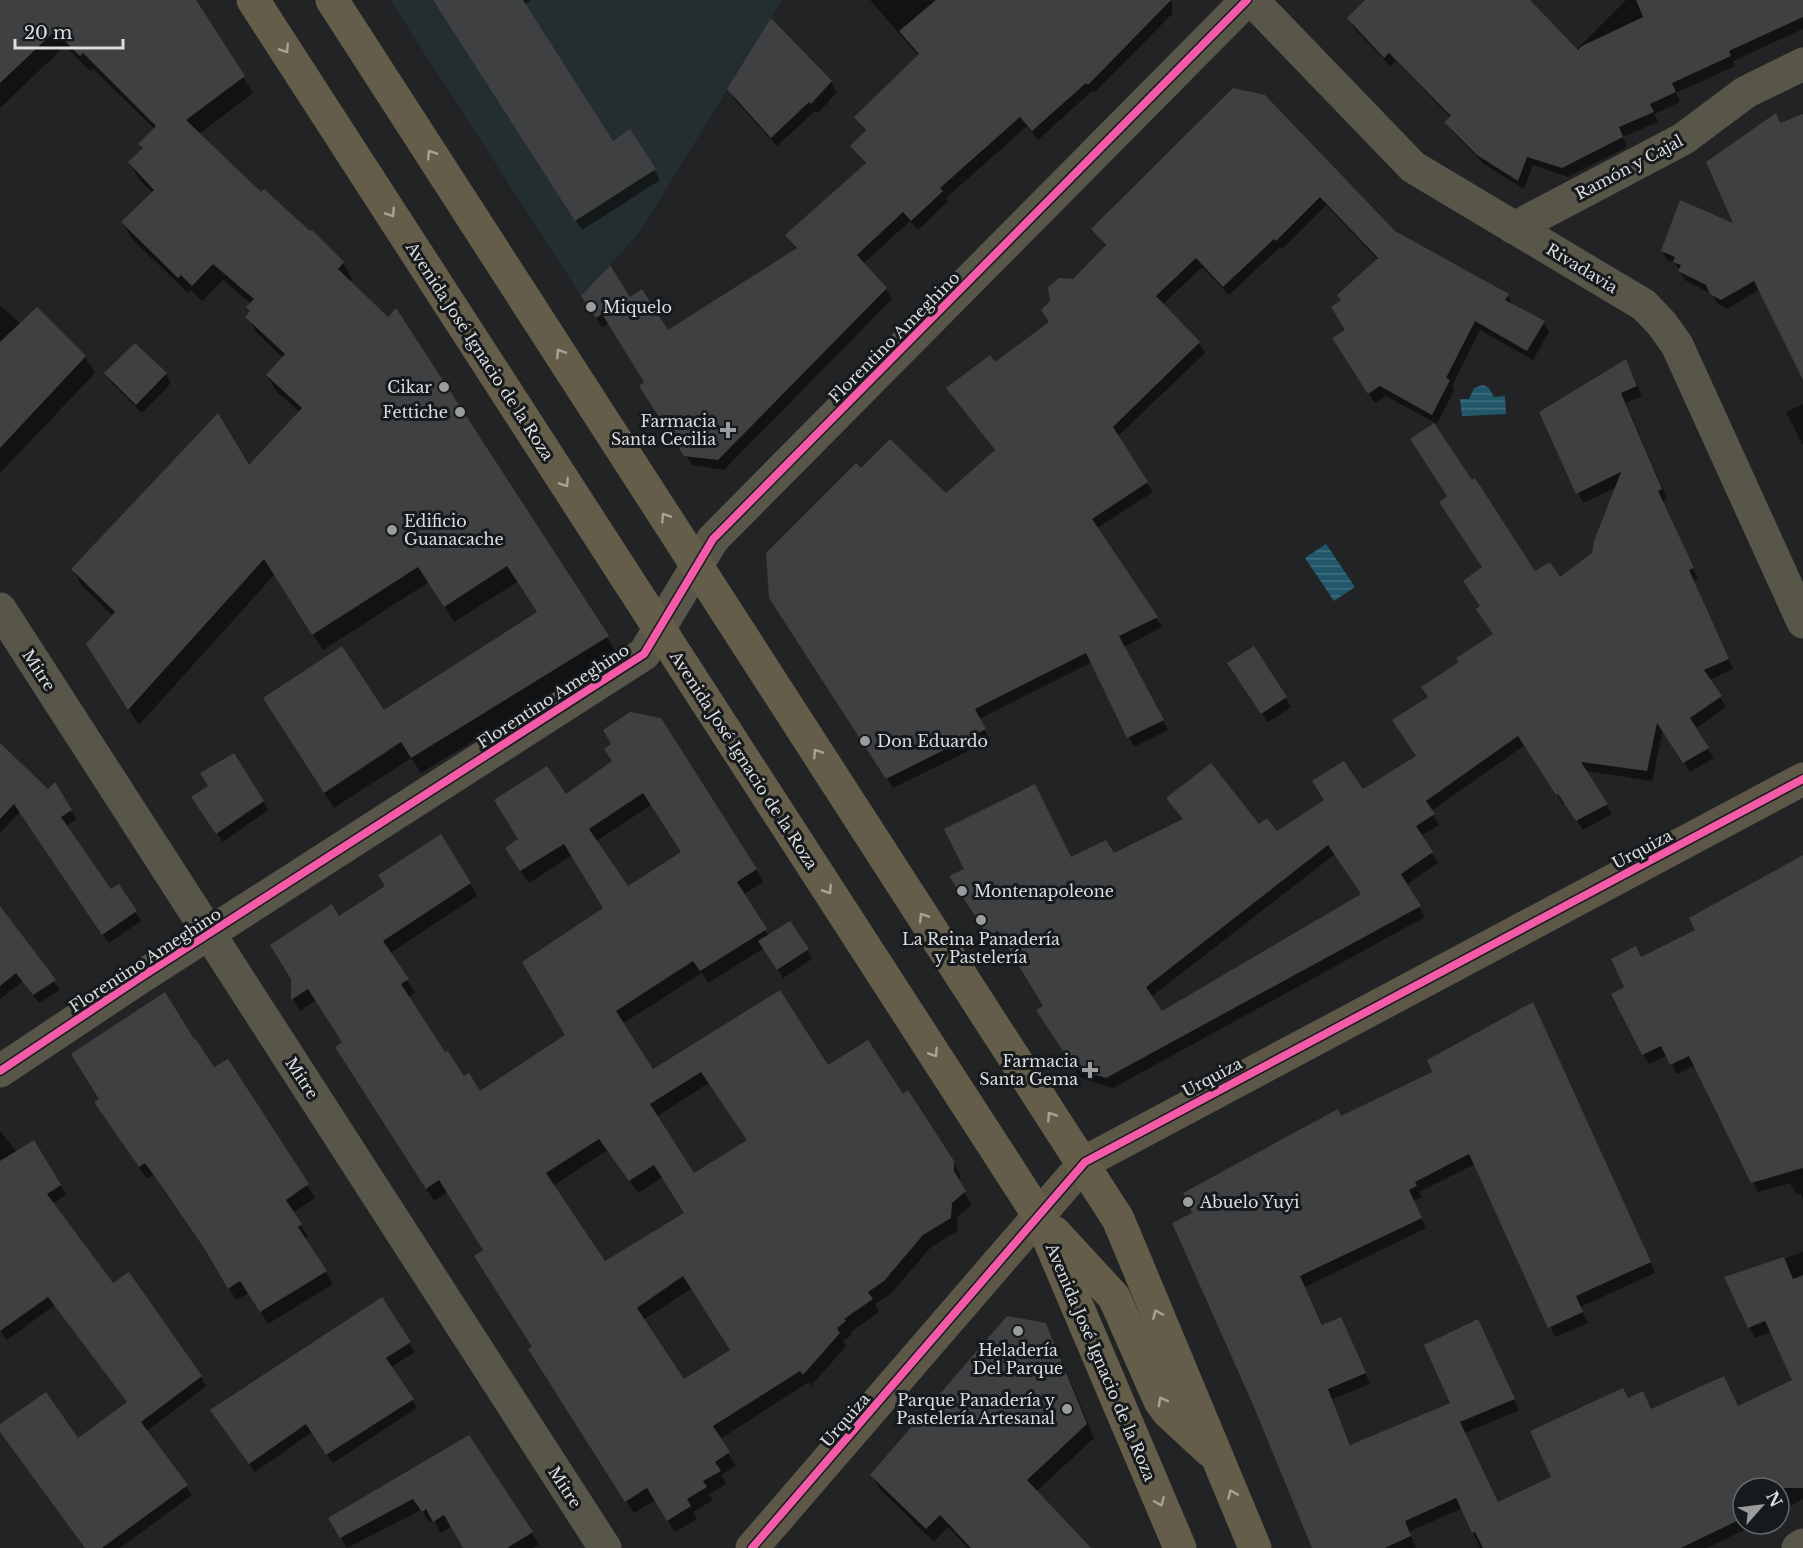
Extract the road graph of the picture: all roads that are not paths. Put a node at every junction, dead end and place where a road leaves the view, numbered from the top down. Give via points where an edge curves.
1 (253, 0) edge
2 (332, 0) edge
3 (1247, 0) edge
4 (1252, 0) edge
5 (1803, 64) edge
6 (1514, 228) junction
7 (697, 566) junction
8 (0, 609) edge
9 (1803, 622) edge
10 (659, 629) junction
11 (1803, 779) edge
12 (209, 934) junction
13 (0, 1071) edge
14 (1083, 1165) junction
15 (1039, 1216) junction
16 (1217, 1458) junction
17 (1803, 1545) edge
18 (605, 1548) edge
19 (752, 1548) edge
20 (1180, 1548) edge
21 (1255, 1548) edge
22 (1798, 1548) edge

1 -> 10 main road, Avenida José Ignacio de la Roza
7 -> 2 main road
3 - 7 street, Florentino Ameghino via 713,539
4 - 6 street, Rivadavia via 1413,167
5 - 6 street, Ramón y Cajal via 1746,92 1683,139
6 - 9 street, Rivadavia via 1644,305 1673,338
7 - 10 street, Florentino Ameghino
14 -> 7 main road
8 - 12 street, Mitre
10 - 12 street, Florentino Ameghino via 644,654
10 -> 15 main road, Avenida José Ignacio de la Roza
11 - 14 street, Urquiza
12 - 13 street, Florentino Ameghino
12 - 18 street, Mitre
14 - 15 street, Urquiza
16 -> 14 main road via 1118,1219
16 -> 15 main road via 1161,1401 1114,1297
15 - 19 street, Urquiza
15 -> 20 main road, Avenida José Ignacio de la Roza
21 -> 16 main road
17 - 22 street

